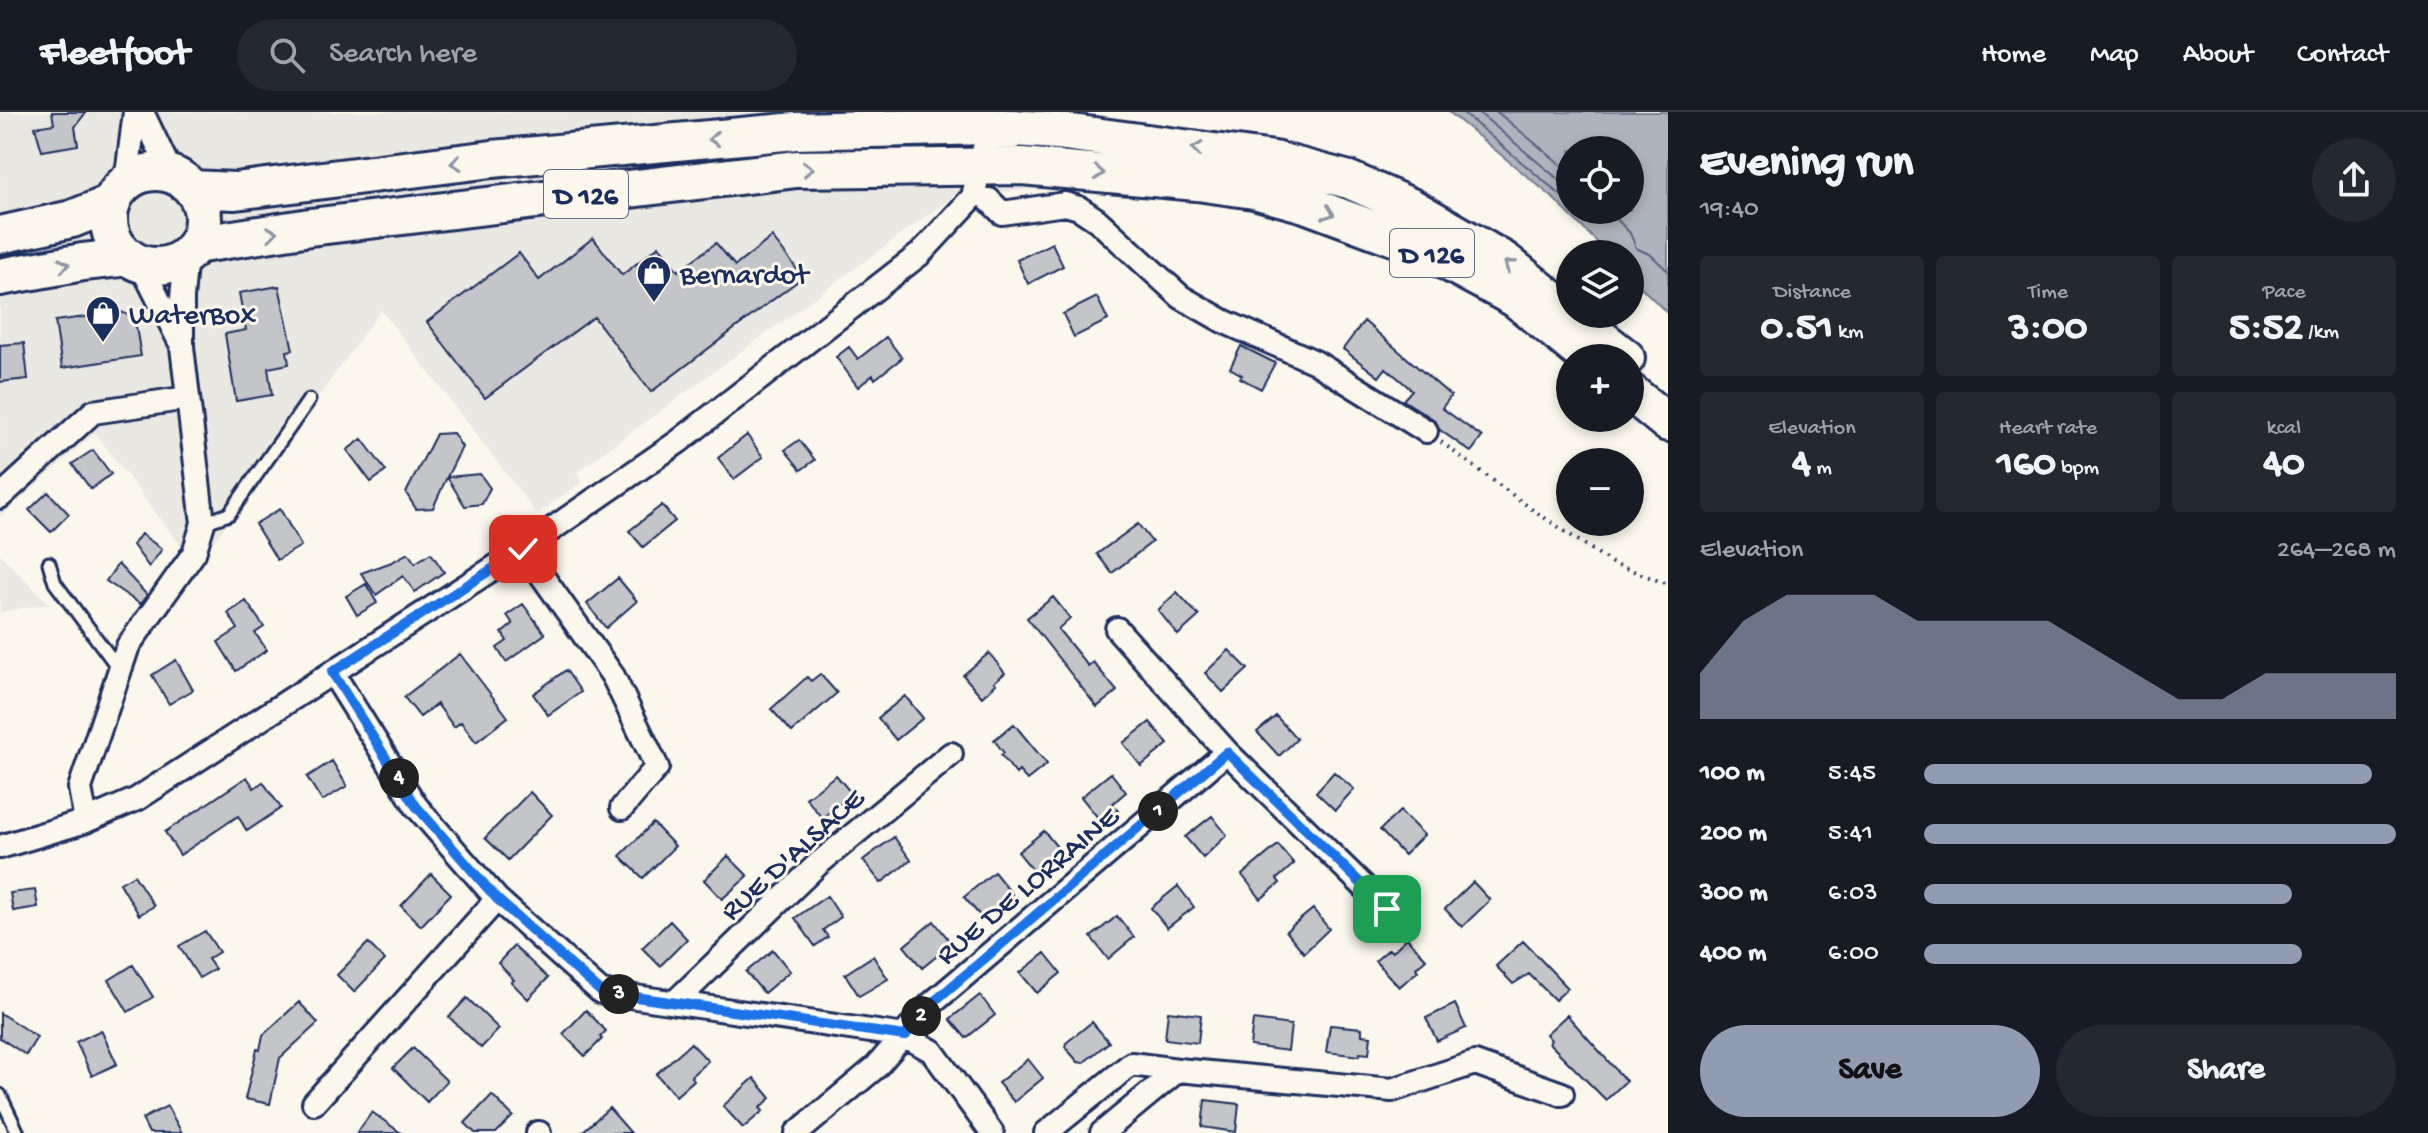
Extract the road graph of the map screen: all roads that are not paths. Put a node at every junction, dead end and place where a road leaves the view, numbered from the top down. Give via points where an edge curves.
1 (135, 112) edge
2 (142, 112) edge
3 (1140, 142) junction
4 (182, 182) junction
5 (984, 183) junction
6 (119, 193) junction
7 (0, 235) edge
8 (190, 250) junction
9 (920, 254) junction
10 (135, 260) junction
11 (0, 277) edge
12 (1556, 303) edge
13 (1588, 328) edge
14 (1571, 344) edge
15 (1608, 344) edge
16 (182, 347) junction
17 (1644, 373) edge
18 (1668, 392) edge
19 (188, 398) junction
20 (309, 400) dead end
21 (1644, 403) edge
22 (1668, 423) edge
23 (1426, 431) road end
24 (0, 497) edge
25 (203, 523) junction
26 (523, 549) junction
27 (49, 563) dead end
28 (1117, 629) dead end
29 (119, 669) junction
30 (332, 672) junction
31 (1227, 752) junction
32 (951, 754) dead end
33 (622, 808) dead end
34 (86, 821) junction
35 (0, 847) edge
36 (497, 899) junction
37 (1387, 909) dead end
38 (675, 1002) junction
39 (905, 1036) junction
40 (1178, 1070) junction
41 (1562, 1094) dead end
42 (0, 1095) edge
43 (314, 1103) dead end
44 (18, 1133) edge
45 (797, 1133) edge
46 (992, 1133) edge
47 (1046, 1133) edge
48 (1102, 1133) edge

1 - 6 street
2 - 4 street
3 -> 4 main road, D 126 via 986,126 796,131 492,159 235,191
3 - 5 street via 994,138 984,148
12 -> 3 main road, D 126 via 1505,261 1411,207 1349,180 1274,160
4 - 6 main road via 148,173
4 - 8 main road via 202,210 200,235
8 -> 5 main road, D 126 via 310,227 797,169
5 - 9 street
5 - 9 street via 950,237
5 -> 14 main road, D 126 via 1022,166 1254,190 1418,246 1516,299
5 - 23 street via 1002,213 1065,204 1079,208 1181,297 1315,362
6 - 7 main road via 72,219
6 - 10 main road via 110,227 120,249
8 - 10 main road via 164,265
8 - 16 street via 182,298
9 - 26 street via 678,442
11 -> 10 main road via 83,262
10 - 16 street
13 - 15 main road, D 126
16 - 19 street
17 - 18 main road, D 126
19 - 24 street via 93,412
19 - 25 street
20 - 25 lane via 229,514
21 - 22 main road
25 - 29 street via 194,553 128,646
26 - 30 street
26 - 33 street via 613,676 657,767
27 - 29 lane via 55,583
28 - 31 street
29 - 34 street via 80,788
30 - 34 street via 137,799
30 - 36 street via 416,806
31 - 37 street
31 - 39 street, RUE DE LORRAINE via 930,1005
32 - 38 street, RUE D'ALSACE via 818,864
34 - 35 street
36 - 38 street via 601,992
36 - 43 street
38 - 39 street
39 - 45 street, RUE DE LORRAINE
39 - 46 street via 932,1051
40 - 41 street via 1392,1090 1475,1063
40 - 47 street via 1131,1064
40 - 48 street
42 - 44 lane

